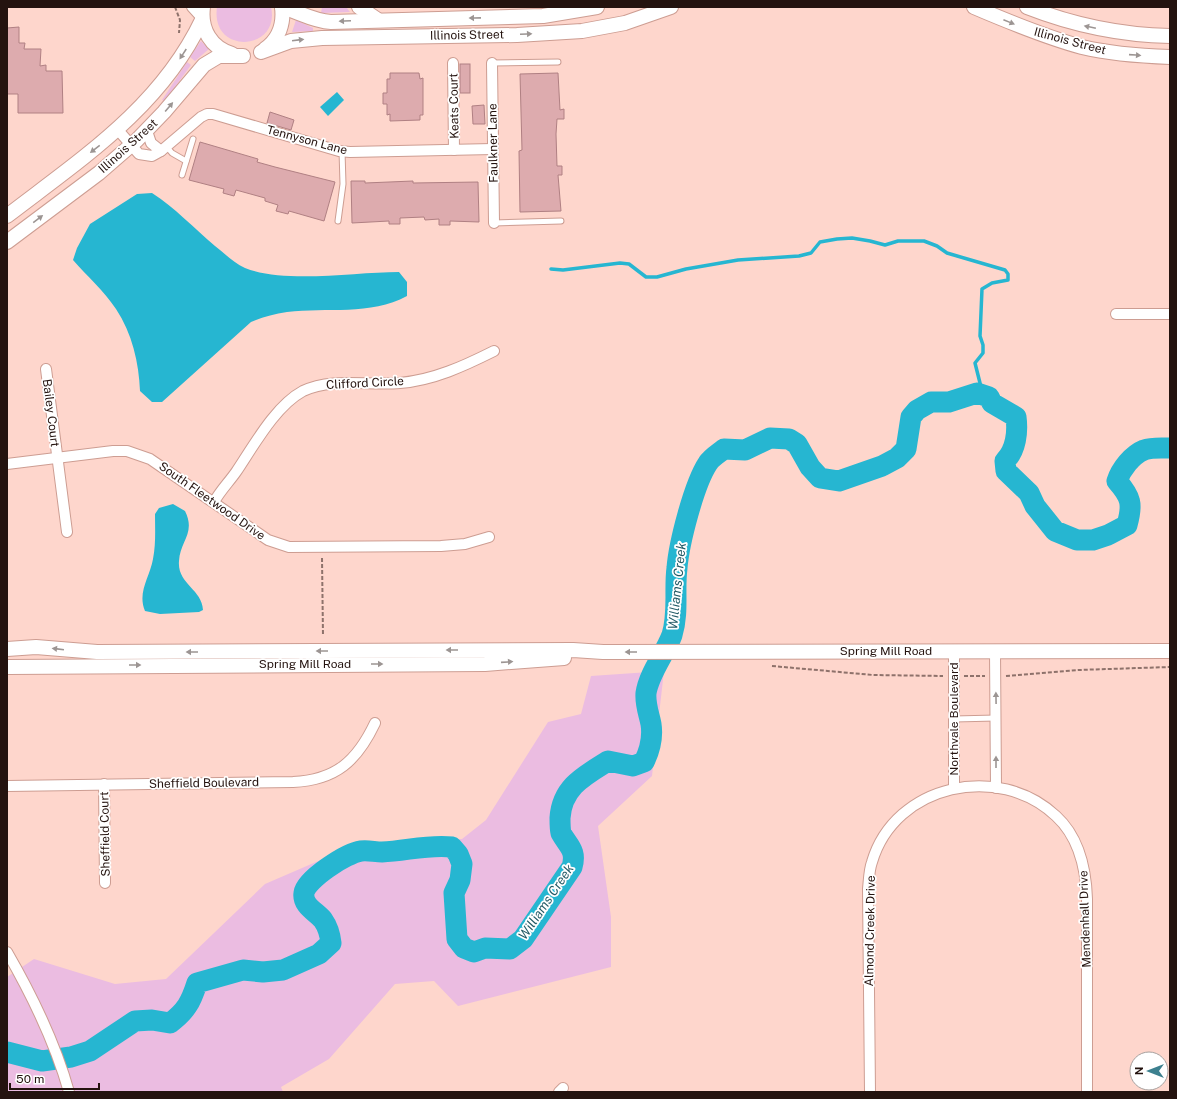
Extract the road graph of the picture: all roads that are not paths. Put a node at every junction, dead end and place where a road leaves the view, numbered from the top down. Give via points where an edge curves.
1 (192, 7) edge
2 (282, 7) edge
3 (359, 7) edge
4 (597, 7) edge
5 (671, 7) edge
6 (974, 7) edge
7 (1027, 7) edge
8 (202, 15) edge
9 (379, 20) junction
10 (1170, 36) edge
11 (261, 52) junction
12 (243, 56) junction
13 (1170, 57) edge
14 (558, 62) dead end
15 (453, 63) dead end
16 (492, 63) joint
17 (118, 130) junction
18 (147, 131) junction
19 (193, 139) dead end
20 (130, 146) junction
21 (164, 149) junction
22 (454, 150) junction
23 (493, 150) junction
24 (342, 151) junction
25 (186, 160) junction
26 (182, 175) dead end
27 (7, 216) edge
28 (338, 221) dead end
29 (561, 221) dead end
30 (494, 223) joint
31 (7, 242) edge
32 (1116, 314) dead end
33 (1170, 314) edge
34 (494, 351) dead end
35 (46, 369) dead end
36 (56, 458) junction
37 (7, 464) edge
38 (214, 502) junction
39 (67, 532) dead end
40 (489, 537) dead end
41 (7, 649) edge
42 (954, 651) junction
43 (995, 651) junction
44 (1170, 651) edge
45 (603, 652) junction
46 (7, 667) edge
47 (996, 718) junction
48 (954, 719) junction
49 (375, 723) dead end
50 (104, 784) junction
51 (7, 786) edge
52 (954, 787) junction
53 (996, 788) junction
54 (105, 883) dead end
55 (7, 952) edge
56 (68, 1090) edge
57 (870, 1092) edge
58 (1087, 1092) edge

1 - 8 street
9 -> 2 street, Illinois Street via 314,20
2 - 11 street via 279,32 272,43
3 - 9 street
4 -> 9 street, Illinois Street via 543,16
11 -> 5 street, Illinois Street via 291,41 312,38 517,35 582,31 626,23
6 -> 13 street, Illinois Street via 1042,35 1083,47 1126,54
10 -> 7 street, Illinois Street via 1131,34 1088,26
8 - 12 street via 208,36 219,49
8 -> 17 street, Illinois Street via 192,40 164,80
11 - 12 street, Illinois Street
18 -> 12 street, Illinois Street via 204,65 219,56
14 - 16 lane
15 - 22 street, Keats Court
16 - 23 street, Faulkner Lane
17 - 20 street, Tennyson Lane
17 -> 27 street, Illinois Street
18 - 20 street, Illinois Street
18 - 21 street via 153,145
19 - 25 lane
20 - 21 street, Tennyson Lane via 138,154 148,157
31 -> 20 street, Illinois Street
21 - 24 street, Tennyson Lane via 201,117 213,114
21 - 25 lane
22 - 23 street, Tennyson Lane
22 - 24 street, Tennyson Lane
23 - 30 street, Faulkner Lane
24 - 28 lane via 343,184
25 - 26 lane
29 - 30 lane
32 - 33 street
34 - 38 street, Clifford Circle via 429,379 399,383 333,384 303,392 277,413
35 - 36 street, Bailey Court
36 - 37 street, South Fleetwood Drive
36 - 38 street, South Fleetwood Drive via 127,451 150,459
36 - 39 street, Bailey Court
38 - 40 street, South Fleetwood Drive via 268,540 289,547 441,546 465,544
45 -> 41 street, Spring Mill Road via 97,652
42 - 43 street, Spring Mill Road
42 -> 45 street, Spring Mill Road
42 - 48 street, Northvale Boulevard
43 - 44 street, Spring Mill Road
47 -> 43 street
46 -> 45 street, Spring Mill Road via 485,664 573,658
47 - 48 lane
53 -> 47 street
48 - 52 street, Northvale Boulevard
49 - 50 street, Sheffield Boulevard via 361,749 348,763 319,779 293,782
50 - 51 street, Sheffield Boulevard
50 - 54 street, Sheffield Court
52 - 53 street, Mendenhall Drive
52 - 57 street, Almond Creek Drive via 917,802 903,813 890,827 871,862 868,889
53 - 58 street, Mendenhall Drive via 1020,794 1042,804 1057,816 1079,850 1086,873
55 - 56 street via 47,1029

